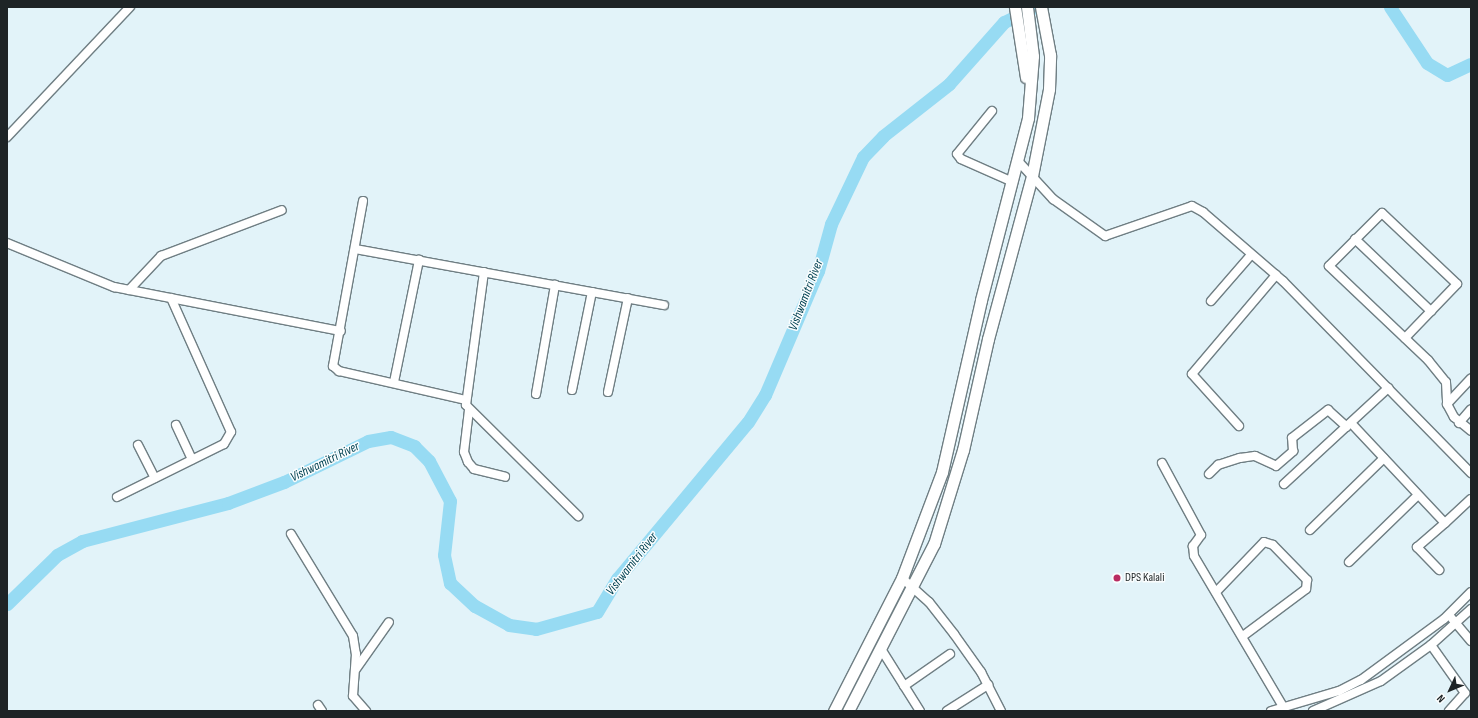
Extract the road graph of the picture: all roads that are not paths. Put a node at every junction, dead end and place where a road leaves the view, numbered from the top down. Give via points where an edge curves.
1 (130, 7) edge
2 (1015, 7) edge
3 (1027, 7) edge
4 (1042, 7) edge
5 (1028, 55) junction
6 (992, 111) dead end
7 (7, 137) edge
8 (1018, 161) junction
9 (1032, 176) junction
10 (1013, 182) junction
11 (363, 201) dead end
12 (282, 210) dead end
13 (1355, 240) junction
14 (7, 243) edge
15 (355, 249) junction
16 (1251, 255) junction
17 (419, 260) junction
18 (484, 272) junction
19 (1276, 275) junction
20 (555, 285) junction
21 (129, 290) junction
22 (592, 292) junction
23 (171, 298) junction
24 (628, 298) junction
25 (1211, 301) dead end
26 (664, 305) dead end
27 (1431, 311) junction
28 (340, 330) junction
29 (1405, 338) junction
30 (1471, 378) edge
31 (394, 382) junction
32 (1388, 388) junction
33 (572, 390) dead end
34 (608, 392) dead end
35 (536, 394) dead end
36 (466, 400) junction
37 (1447, 404) junction
38 (469, 410) junction
39 (1471, 410) edge
40 (1459, 423) junction
41 (176, 425) dead end
42 (1349, 425) junction
43 (1239, 426) dead end
44 (1471, 431) edge
45 (138, 445) dead end
46 (1384, 458) junction
47 (192, 460) junction
48 (1162, 463) dead end
49 (1471, 473) edge
50 (1210, 474) dead end
51 (505, 477) dead end
52 (155, 478) junction
53 (1284, 484) dead end
54 (1418, 495) junction
55 (116, 497) dead end
56 (1471, 499) edge
57 (578, 516) dead end
58 (1445, 522) junction
59 (1310, 530) dead end
60 (291, 534) dead end
61 (1349, 562) dead end
62 (1439, 570) dead end
63 (902, 578) junction
64 (912, 587) junction
65 (1216, 592) junction
66 (1471, 592) edge
67 (1471, 609) edge
68 (1449, 615) junction
69 (388, 622) dead end
70 (1456, 625) junction
71 (1243, 636) junction
72 (1471, 641) edge
73 (1431, 645) junction
74 (881, 650) junction
75 (950, 654) dead end
76 (356, 669) junction
77 (988, 685) junction
78 (904, 686) junction
79 (1284, 708) junction
80 (1317, 710) edge
81 (366, 711) edge
82 (834, 711) edge
83 (848, 711) edge
84 (920, 711) edge
85 (947, 711) edge
86 (1001, 711) edge
87 (1271, 711) edge
88 (1449, 711) edge

1 - 7 street
2 - 5 main road
3 - 5 main road
4 - 9 main road via 1050,55 1049,89
5 - 8 main road via 1028,118
6 - 10 street via 957,154 961,159
8 - 9 street
8 - 10 main road
9 - 16 street via 1053,199 1105,236 1192,206
9 - 64 main road via 988,339 963,450 934,544
10 - 63 main road via 981,300 942,472
11 - 15 street
12 - 21 street via 161,256
13 - 27 street
13 - 27 street via 1382,213 1457,284
13 - 29 street via 1329,266
14 - 21 street via 94,279
15 - 17 street
15 - 28 street
16 - 19 street
16 - 25 street
17 - 18 street
17 - 31 street
18 - 20 street
18 - 36 street
19 - 32 street
19 - 43 street via 1192,374
20 - 22 street
20 - 35 street
21 - 23 street
22 - 24 street
22 - 33 street
23 - 28 street
23 - 47 street via 232,432 224,444
24 - 26 street
24 - 34 street
27 - 29 street
28 - 31 street via 333,366 339,372
29 - 37 street via 1446,382
30 - 37 street
31 - 36 street
32 - 42 street
32 - 49 street
36 - 38 street
37 - 40 street
38 - 51 street via 464,452 468,462 474,469
38 - 57 street
39 - 40 street
40 - 44 street
41 - 47 street
42 - 46 street
42 - 50 street via 1328,410 1292,438 1293,451 1276,466 1255,456 1218,465
42 - 53 street
45 - 52 street
46 - 54 street
46 - 59 street
47 - 52 street
48 - 65 street via 1201,535 1192,550
52 - 55 street
54 - 58 street
54 - 61 street
56 - 58 street
58 - 62 street via 1417,547
60 - 76 street via 353,636
63 - 64 street
63 - 82 main road
64 - 74 main road
64 - 77 street via 954,634
65 - 71 street
65 - 71 street via 1264,542 1273,545 1307,580 1306,589
66 - 68 street
67 - 70 street
68 - 70 street
68 - 79 street via 1361,680
69 - 76 street
70 - 72 street
70 - 73 street
71 - 79 street
73 - 80 street via 1371,686
73 - 88 street via 1466,693
74 - 78 street
74 - 83 main road
75 - 78 street
76 - 81 street via 353,696
77 - 85 street
77 - 86 street
78 - 84 street
79 - 87 street

